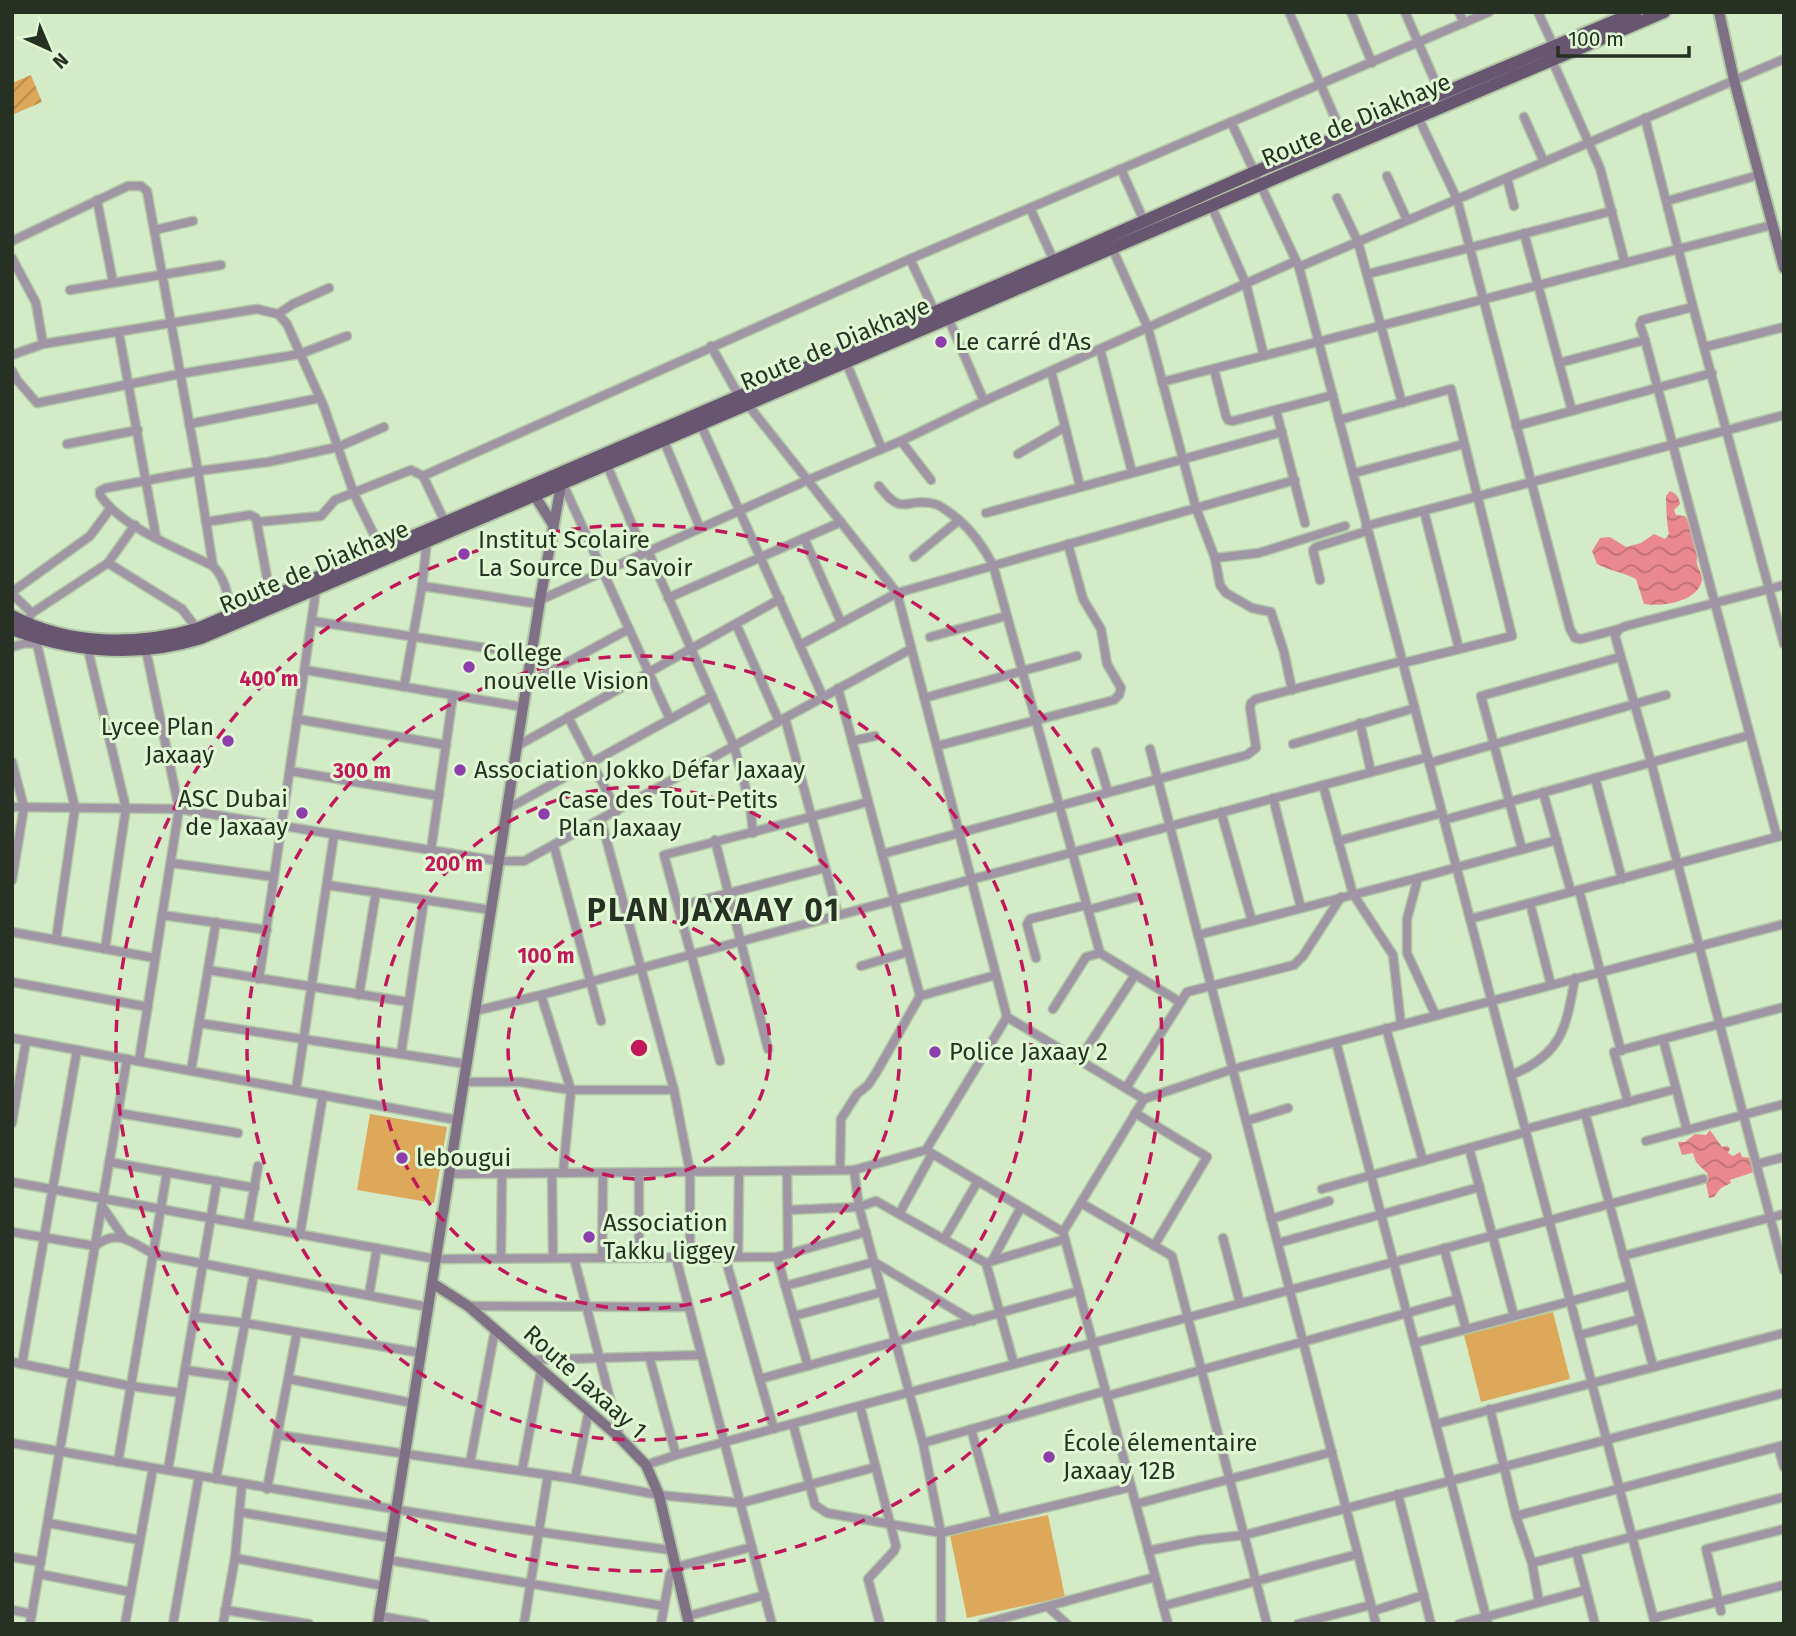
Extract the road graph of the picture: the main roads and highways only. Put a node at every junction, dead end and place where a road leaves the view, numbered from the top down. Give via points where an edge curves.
1 (1636, 12) edge
2 (1664, 12) edge
3 (1553, 54) junction
4 (744, 400) junction
5 (561, 478) junction
6 (532, 491) junction
7 (12, 617) edge
8 (12, 629) edge

1 - 3 main road, Route de Diakhaye
2 - 3 main road, Route de Diakhaye
3 - 4 main road, Route de Diakhaye via 1418,117 846,362
3 - 4 main road, Route de Diakhaye via 1255,172
4 - 5 main road, Route de Diakhaye
4 - 5 main road, Route de Diakhaye via 701,425 607,466
5 - 6 main road, Route de Diakhaye
6 - 7 main road, Route de Diakhaye via 445,522 197,629 166,637 114,641 55,633 29,618
6 - 8 main road, Route de Diakhaye via 201,638 124,651 38,642

